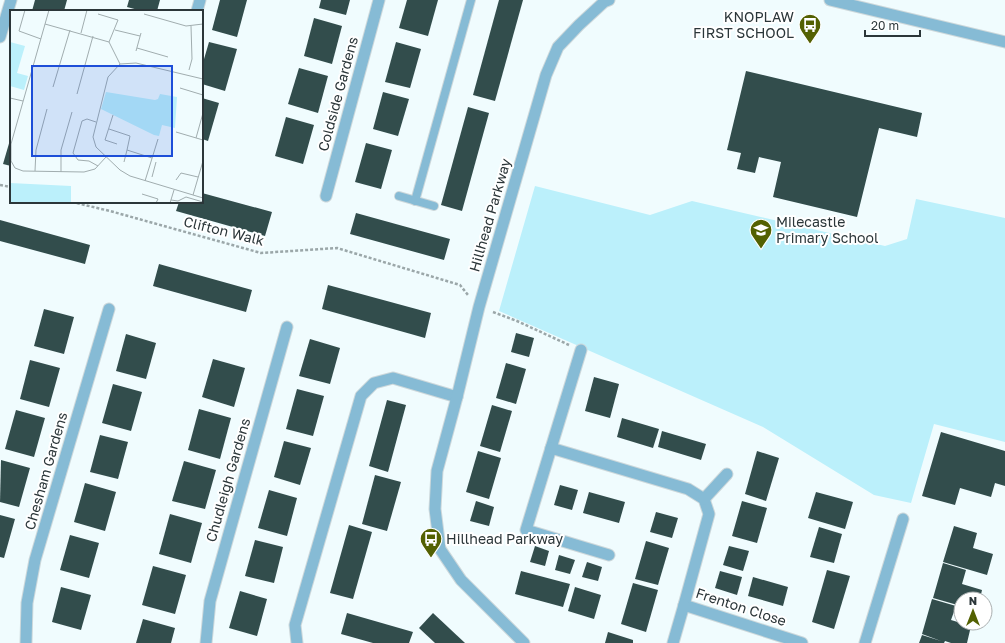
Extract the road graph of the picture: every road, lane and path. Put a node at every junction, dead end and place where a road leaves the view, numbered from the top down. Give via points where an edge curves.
1 (11, 0) edge
2 (200, 0) edge
3 (379, 0) edge
4 (471, 0) edge
5 (609, 0) edge
6 (830, 0) edge
7 (196, 10) edge
8 (0, 37) edge
9 (1005, 42) edge
10 (0, 184) edge
11 (10, 187) edge
12 (326, 196) dead end
13 (399, 196) dead end
14 (415, 201) junction
15 (76, 203) edge
16 (434, 206) dead end
17 (479, 307) junction
18 (109, 309) dead end
19 (287, 327) dead end
20 (581, 350) joint
21 (457, 397) junction
22 (551, 448) junction
23 (727, 474) dead end
24 (704, 499) junction
25 (903, 519) dead end
26 (609, 555) dead end
27 (684, 605) junction
28 (26, 643) edge
29 (206, 643) edge
30 (297, 643) edge
31 (524, 643) edge
32 (673, 643) edge
33 (802, 643) edge
34 (865, 643) edge

1 - 8 street
2 - 7 street
3 - 12 street, Coldside Gardens
4 - 14 lane
5 - 17 street, Hillhead Parkway via 558,47 546,75
6 - 9 street
10 - 11 path
13 - 14 lane
14 - 16 lane
15 - 17 path, Clifton Walk via 261,253 337,248 460,285
17 - 20 path
17 - 21 street, Hillhead Parkway
18 - 28 street, Chesham Gardens via 35,560 27,604
19 - 29 street, Chudleigh Gardens via 210,601
20 - 22 street
21 - 30 street via 393,378 374,383 361,396 296,619
21 - 31 street, Hillhead Parkway via 437,471 435,509 440,549 461,580
22 - 24 street via 688,489
22 - 26 street via 526,530
23 - 24 street
24 - 27 street, Frenton Close via 709,514
25 - 34 street
27 - 32 street
27 - 33 street, Frenton Close

